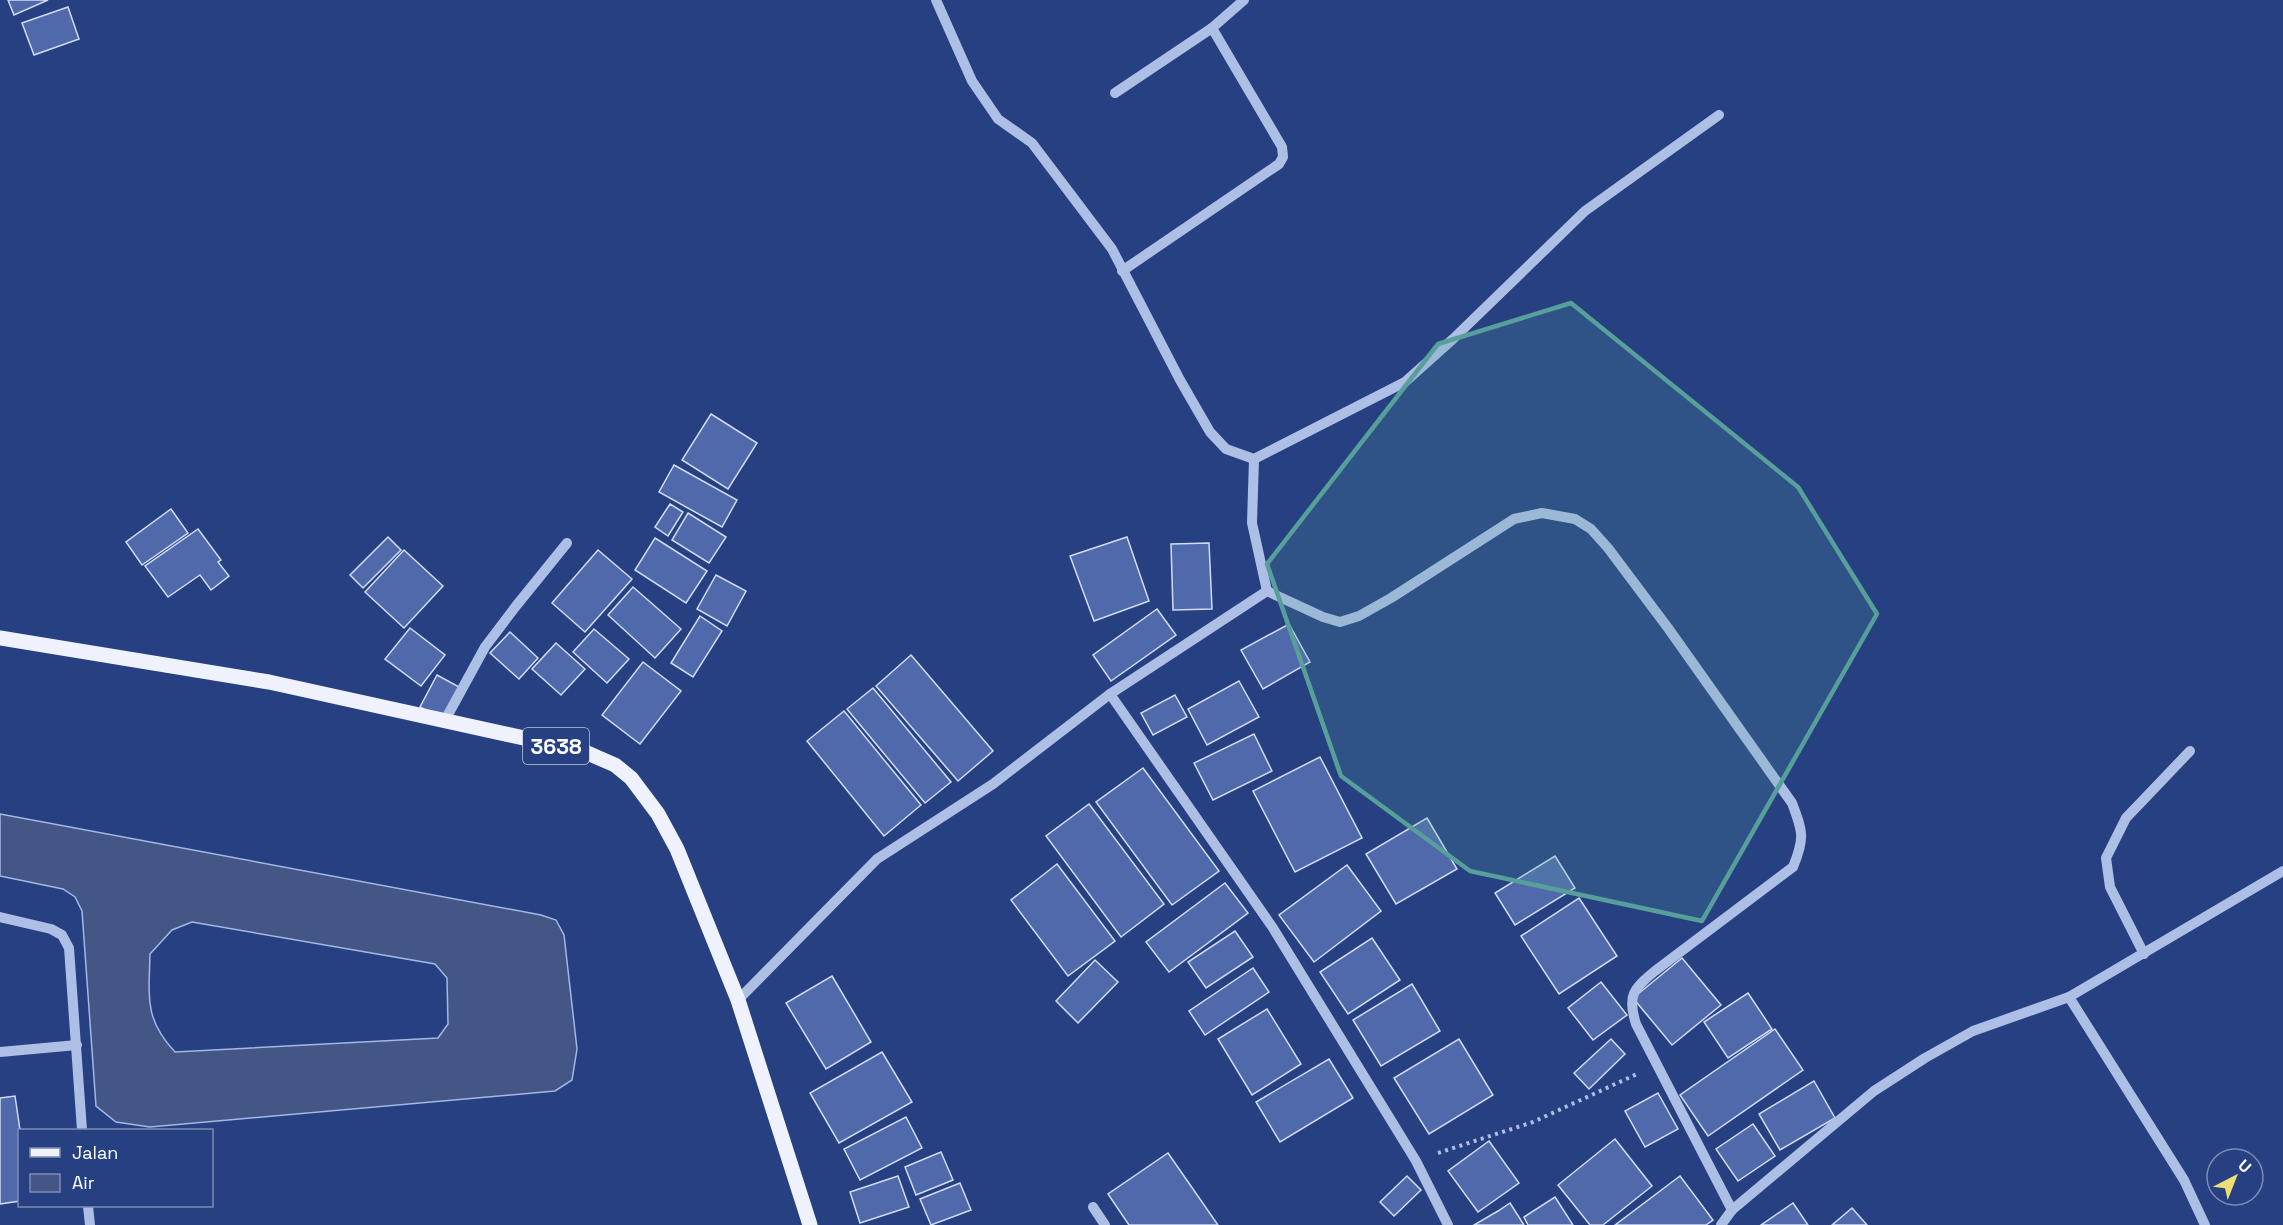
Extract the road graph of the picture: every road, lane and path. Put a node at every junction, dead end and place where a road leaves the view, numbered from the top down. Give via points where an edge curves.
1 (936, 0) edge
2 (1244, 0) edge
3 (1212, 28) junction
4 (1115, 93) dead end
5 (1719, 115) dead end
6 (1122, 271) junction
7 (1254, 459) junction
8 (567, 543) dead end
9 (1267, 591) junction
10 (0, 638) edge
11 (1110, 694) junction
12 (444, 722) junction
13 (2190, 751) dead end
14 (2283, 871) edge
15 (0, 917) edge
16 (2144, 954) junction
17 (2069, 997) junction
18 (738, 1000) junction
19 (77, 1045) junction
20 (0, 1052) edge
21 (1656, 1065) junction
22 (82, 1129) edge
23 (1416, 1161) junction
24 (88, 1207) edge
25 (1093, 1207) dead end
26 (1732, 1209) junction
27 (90, 1225) edge
28 (810, 1225) edge
29 (1105, 1225) edge
30 (1448, 1225) edge
31 (1720, 1225) edge
32 (2205, 1225) edge

1 - 6 street via 972,81 998,119 1032,143 1112,249
2 - 3 street
3 - 4 street
3 - 6 street via 1282,147 1282,157 1279,164
5 - 7 street via 1585,211 1405,382
6 - 7 street via 1210,432 1226,448
7 - 9 street via 1252,523
8 - 12 street via 485,647
9 - 11 street
9 - 21 street via 1340,622 1391,598 1514,519 1542,513 1575,519 1591,529 1608,548 1792,802 1802,829 1801,848 1792,867 1634,991 1631,1009
10 - 12 main road, 3638 via 269,682
11 - 18 street via 993,784 877,859
11 - 23 street via 1273,928
12 - 18 main road, 3638 via 583,751 615,765 631,778 658,814 677,849
13 - 16 street via 2126,818 2106,858 2110,887
14 - 16 street
15 - 19 street via 62,935 69,948
16 - 17 street
17 - 26 street via 1973,1031 1925,1058 1874,1091
17 - 32 street via 2184,1180
18 - 28 main road, 3638
19 - 20 street
19 - 22 street
21 - 23 path via 1533,1122
21 - 26 street
23 - 30 street
24 - 27 street
25 - 29 street
26 - 31 street

